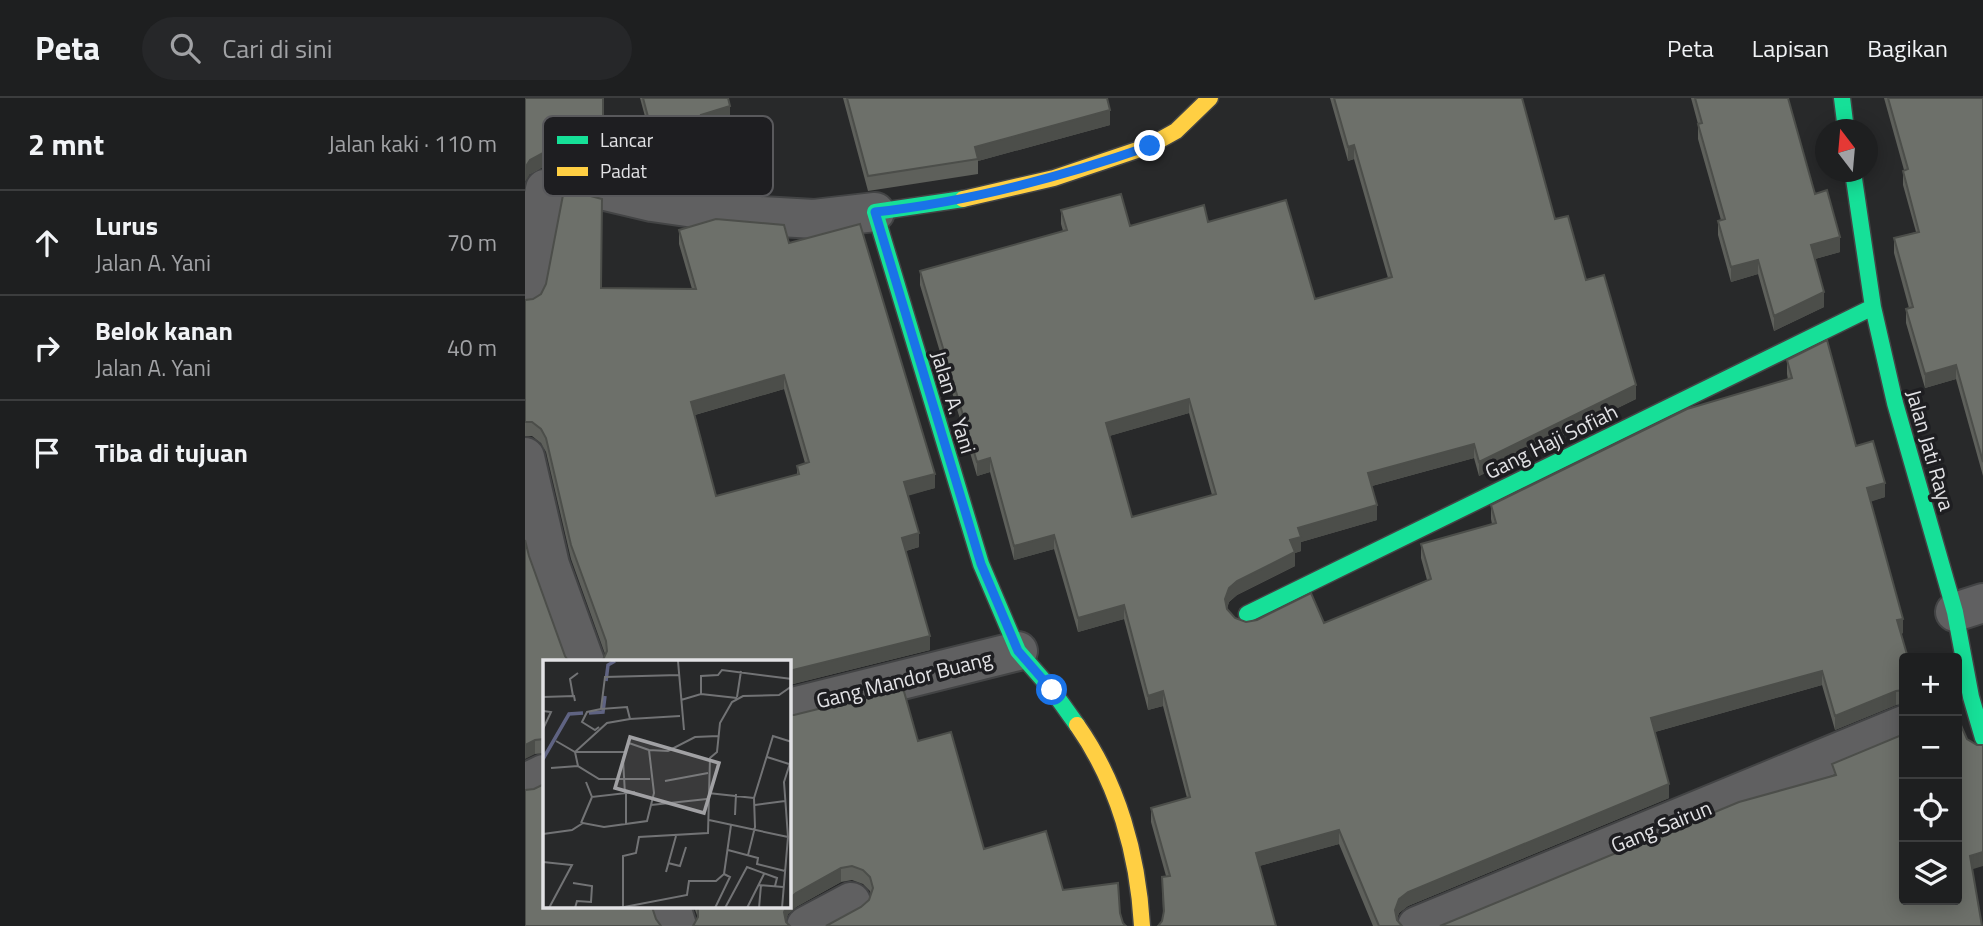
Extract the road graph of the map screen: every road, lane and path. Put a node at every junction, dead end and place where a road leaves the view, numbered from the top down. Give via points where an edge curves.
1 (1210, 98) edge
2 (1842, 98) edge
3 (1845, 119) edge
4 (1854, 182) edge
5 (544, 196) edge
6 (627, 196) edge
7 (875, 212) junction
8 (525, 293) edge
9 (1873, 307) junction
10 (525, 457) edge
11 (1969, 608) edge
12 (1247, 614) dead end
13 (1018, 651) junction
14 (584, 660) edge
15 (1964, 700) edge
16 (791, 708) edge
17 (1899, 727) edge
18 (1983, 738) edge
19 (543, 774) edge
20 (525, 783) edge
21 (851, 902) dead end
22 (671, 908) edge
23 (677, 926) edge
24 (806, 926) edge
25 (1142, 926) edge
26 (1417, 926) edge

1 - 7 street via 1172,134 1095,165 937,204
2 - 3 street
4 - 9 street, Jalan Jati Raya
5 - 8 street
6 - 7 street via 744,215 814,219
7 - 13 street, Jalan A. Yani via 981,564
9 - 11 street, Jalan Jati Raya via 1895,403
9 - 12 street, Gang Haji Sofiah
10 - 14 street via 551,565
11 - 15 street, Jalan Jati Raya
13 - 16 street, Gang Mandor Buang
13 - 25 street, Jalan A. Yani via 1086,738 1117,800 1135,864
15 - 18 street, Jalan Jati Raya
17 - 26 street, Gang Sairun
19 - 20 street
21 - 24 street
22 - 23 street

